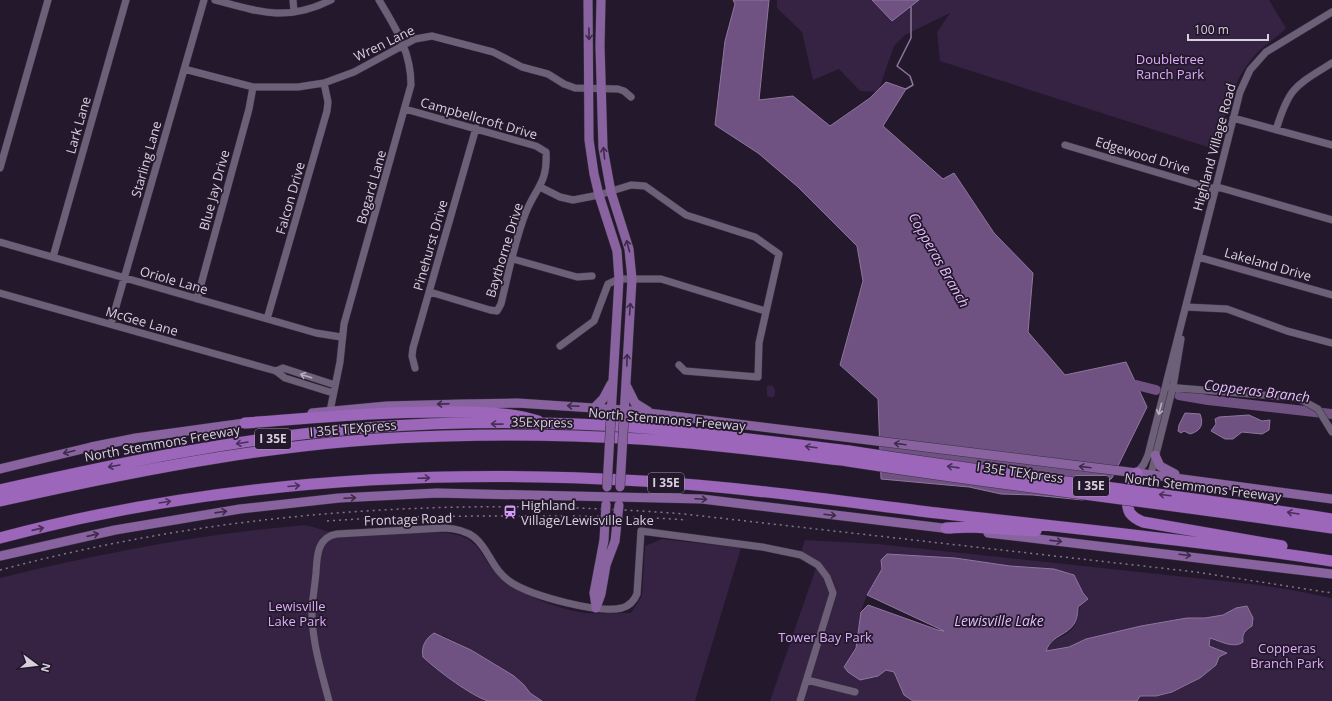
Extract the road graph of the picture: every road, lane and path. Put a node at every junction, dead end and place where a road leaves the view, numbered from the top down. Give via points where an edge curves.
1 (48, 0) edge
2 (126, 0) edge
3 (204, 0) edge
4 (215, 0) edge
5 (294, 0) edge
6 (331, 0) edge
7 (379, 0) edge
8 (588, 0) edge
9 (601, 0) edge
10 (294, 12) junction
11 (1332, 12) edge
12 (404, 44) junction
13 (1332, 63) edge
14 (184, 69) junction
15 (324, 82) junction
16 (253, 87) junction
17 (590, 88) junction
18 (601, 88) junction
19 (631, 97) dead end
20 (405, 109) junction
21 (1233, 118) junction
22 (476, 128) junction
23 (1276, 130) junction
24 (1065, 145) dead end
25 (1332, 145) edge
26 (546, 152) joint
27 (0, 168) edge
28 (540, 187) junction
29 (1214, 188) junction
30 (611, 192) junction
31 (599, 195) junction
32 (1332, 220) edge
33 (0, 242) edge
34 (53, 257) junction
35 (1198, 257) junction
36 (513, 259) junction
37 (592, 276) dead end
38 (125, 278) junction
39 (619, 279) junction
40 (632, 279) junction
41 (430, 292) junction
42 (0, 293) edge
43 (1332, 295) edge
44 (196, 299) junction
45 (1186, 307) junction
46 (765, 311) junction
47 (267, 319) junction
48 (111, 324) junction
49 (342, 337) junction
50 (1332, 343) edge
51 (560, 346) dead end
52 (679, 365) dead end
53 (415, 368) dead end
54 (276, 371) junction
55 (613, 379) junction
56 (626, 383) junction
57 (335, 385) junction
58 (1169, 387) junction
59 (333, 393) junction
60 (594, 408) junction
61 (330, 410) junction
62 (611, 413) junction
63 (624, 413) junction
64 (653, 413) junction
65 (245, 423) junction
66 (550, 425) junction
67 (1331, 430) edge
68 (426, 436) joint
69 (1155, 455) junction
70 (849, 456) junction
71 (0, 469) edge
72 (1137, 473) junction
73 (1151, 474) junction
74 (1185, 479) junction
75 (0, 490) edge
76 (1332, 499) edge
77 (606, 500) junction
78 (0, 501) edge
79 (620, 501) junction
80 (1332, 519) edge
81 (1064, 527) junction
82 (946, 528) junction
83 (1332, 528) edge
84 (0, 538) edge
85 (1332, 554) edge
86 (0, 556) edge
87 (1332, 561) edge
88 (1332, 574) edge
89 (596, 608) junction
90 (807, 680) junction
91 (855, 692) dead end
92 (329, 701) edge
93 (800, 701) edge

1 - 27 street
2 - 34 street, Lark Lane
3 - 14 street, Starling Lane
4 - 10 street via 263,13
5 - 10 street
6 - 10 street via 305,11
7 - 12 street, Bogard Lane
8 -> 17 main road
9 - 18 main road
11 - 21 street, Highland Village Road via 1262,56 1244,81
12 - 15 street, Wren Lane via 354,72
12 - 17 street, Wren Lane via 423,37 443,38 493,52 522,67 548,74 575,88
12 - 20 street, Bogard Lane via 411,71 411,85
13 - 23 street via 1296,87 1287,99
14 - 16 street, Wren Lane
14 - 38 street, Starling Lane
15 - 16 street, Wren Lane via 298,87
15 - 47 street, Falcon Drive via 327,112
16 - 44 street, Blue Jay Drive
17 - 18 street, Wren Lane
17 - 31 main road via 589,140
18 - 19 street, Wren Lane via 618,89
30 -> 18 main road via 603,148
20 - 22 street, Campbellcroft Drive
20 - 49 street, Bogard Lane
21 - 23 street
21 - 29 street, Highland Village Road
22 - 26 street, Campbellcroft Drive via 536,146
22 - 41 street, Pinehurst Drive
23 - 25 street
24 - 29 street, Edgewood Drive
26 - 28 street, Baythorne Drive via 545,176
28 - 31 street via 566,199
28 - 36 street, Baythorne Drive via 526,210
29 - 32 street, Edgewood Drive
29 - 35 street, Highland Village Road
30 - 31 street
40 -> 30 main road via 629,249
30 - 46 street via 631,185 645,186 686,215 749,234 779,254
31 - 39 main road via 617,251
33 - 34 street, Oriole Lane
34 - 38 street, Oriole Lane
35 - 43 street, Lakeland Drive
35 - 45 street, Highland Village Road
36 - 37 street via 577,277
36 - 41 street, Baythorne Drive via 497,311
38 - 44 street, Oriole Lane
38 - 48 street, Starling Lane
39 - 40 street
39 - 51 street via 608,284 594,321
39 - 55 main road
40 - 46 street via 661,279
56 -> 40 main road
41 - 53 street, Pinehurst Drive via 413,348
42 - 48 street, McGee Lane
44 - 47 street, Oriole Lane
45 - 50 street via 1227,309 1286,331
45 - 58 street, Highland Village Road
46 - 52 street via 758,343 758,377 685,371
47 - 49 street, Oriole Lane via 323,335
48 - 54 street, McGee Lane
49 - 57 street, Bogard Lane
57 -> 54 street, McGee Lane via 283,368
54 - 59 street, McGee Lane via 285,378
55 - 60 main road via 605,396
55 - 62 main road
56 - 63 main road
56 - 64 main road via 634,402
57 - 59 street, Bogard Lane
58 - 67 street via 1298,398 1318,409
58 - 69 street, Highland Village Road
58 -> 72 street, Highland Village Road via 1148,455
59 - 61 street, Bogard Lane
60 -> 61 main road, North Stemmons Freeway via 478,403
60 - 62 main road, North Stemmons Freeway
61 - 65 main road, North Stemmons Freeway
62 - 63 main road, North Stemmons Freeway
62 - 77 main road, bridge
63 - 64 main road, North Stemmons Freeway
63 - 79 main road, bridge
72 -> 64 main road, North Stemmons Freeway
65 - 66 highway via 419,412 472,412 524,416
65 -> 71 main road, North Stemmons Freeway via 114,442
70 -> 66 highway, North Stemmons Freeway / I 35E via 644,428
66 -> 75 highway, North Stemmons Freeway / I 35E via 441,424 328,431 89,470
68 - 70 highway, 35Express via 522,435 641,439
68 - 78 highway, I 35E TEXpress via 327,443 237,455 93,480
69 - 73 street, Highland Village Road
69 - 74 main road via 1160,467
80 -> 70 highway, North Stemmons Freeway / I 35E, bridge via 1242,505
70 - 83 highway, I 35E TEXpress, bridge via 1044,490
72 - 73 main road, North Stemmons Freeway
72 - 85 highway via 1132,483 1128,505 1133,517 1143,522
73 - 74 main road, North Stemmons Freeway
74 - 76 main road, North Stemmons Freeway
77 - 79 main road
86 -> 77 main road via 182,518 339,498 445,493
77 - 89 main road, bridge via 604,540 594,593
79 -> 82 main road via 702,499
79 - 89 main road, bridge via 615,541 606,565
81 - 82 highway via 1050,532
84 -> 81 highway, I 35E via 103,513 240,492 357,481 475,476 594,478 702,485
81 - 87 highway, I 35E via 1242,547
82 -> 88 main road
89 - 90 street, Frontage Road via 621,608 636,598 642,532 762,547 801,555 818,565 828,577 833,592
89 - 92 street, Frontage Road via 568,604 512,583 500,572 480,542 462,530 439,528 337,534 326,538 320,545 312,607 316,647
90 - 91 street
90 - 93 street

